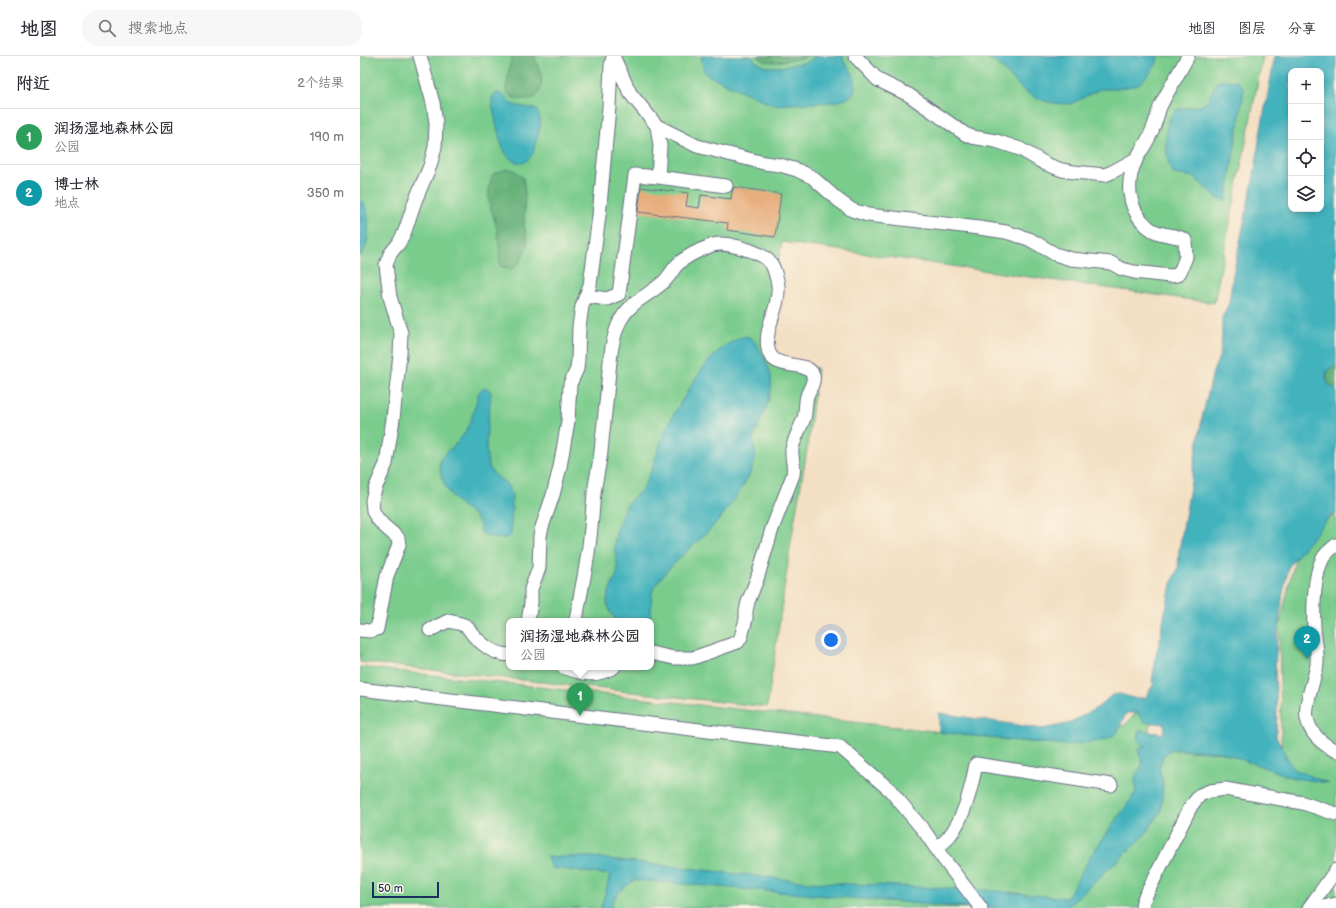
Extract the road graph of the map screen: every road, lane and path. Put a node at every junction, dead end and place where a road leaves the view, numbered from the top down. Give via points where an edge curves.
1 (420, 56) edge
2 (613, 56) edge
3 (855, 56) edge
4 (1188, 56) edge
5 (657, 126) junction
6 (1136, 159) junction
7 (658, 178) junction
8 (726, 186) dead end
9 (619, 294) junction
10 (586, 296) junction
11 (632, 305) junction
12 (1336, 545) edge
13 (528, 618) edge
14 (577, 618) edge
15 (360, 630) edge
16 (430, 630) dead end
17 (654, 654) edge
18 (506, 655) edge
19 (579, 670) edge
20 (609, 670) edge
21 (360, 689) edge
22 (1336, 751) edge
23 (1111, 785) dead end
24 (1336, 814) edge
25 (936, 847) junction
26 (1336, 870) edge
27 (1336, 904) edge
28 (981, 908) edge
29 (1142, 908) edge
30 (1309, 908) edge
31 (1319, 908) edge

1 - 15 lane via 433,103 436,124 435,147 405,231 386,265 390,297 401,333 400,354 386,464 372,500 376,518 398,538 400,545 387,576 377,629
2 - 5 lane via 630,93
2 - 10 lane via 599,216 590,285
3 - 6 lane via 878,80 909,95 964,134 1020,149 1062,170 1105,175
4 - 6 lane via 1161,106 1144,148
5 - 6 lane via 697,146 797,170 812,177 852,210 868,215 1006,232 1029,239 1055,254 1071,259 1111,263 1134,272 1177,275 1186,256 1185,240 1157,233 1148,227 1136,211 1129,190
5 - 7 lane via 660,146
7 - 8 lane
7 - 9 lane via 635,175
9 - 10 lane via 607,299
9 - 11 lane
10 - 13 lane via 579,327 577,369 570,384 568,422 560,467 540,536 539,568 531,589
11 - 14 lane via 627,309 616,330 610,360 591,535
11 - 17 lane via 661,284 686,257 713,245 731,245 762,255 774,268 778,286 776,307 768,333 768,352 778,362 804,368 813,375 804,416 792,450 795,468 748,602 741,637 738,642 727,647 693,658 674,658
12 - 22 lane via 1323,558 1319,567 1313,604 1317,662 1306,706 1311,731 1319,740
16 - 18 lane via 448,621 458,623 467,627 472,635 490,650
19 - 20 lane via 589,674
21 - 25 lane via 840,747 890,790
23 - 25 lane via 976,764 962,816 948,839
24 - 29 lane via 1303,802 1225,789 1200,795 1191,806
25 - 28 lane
26 - 30 lane
27 - 31 lane

